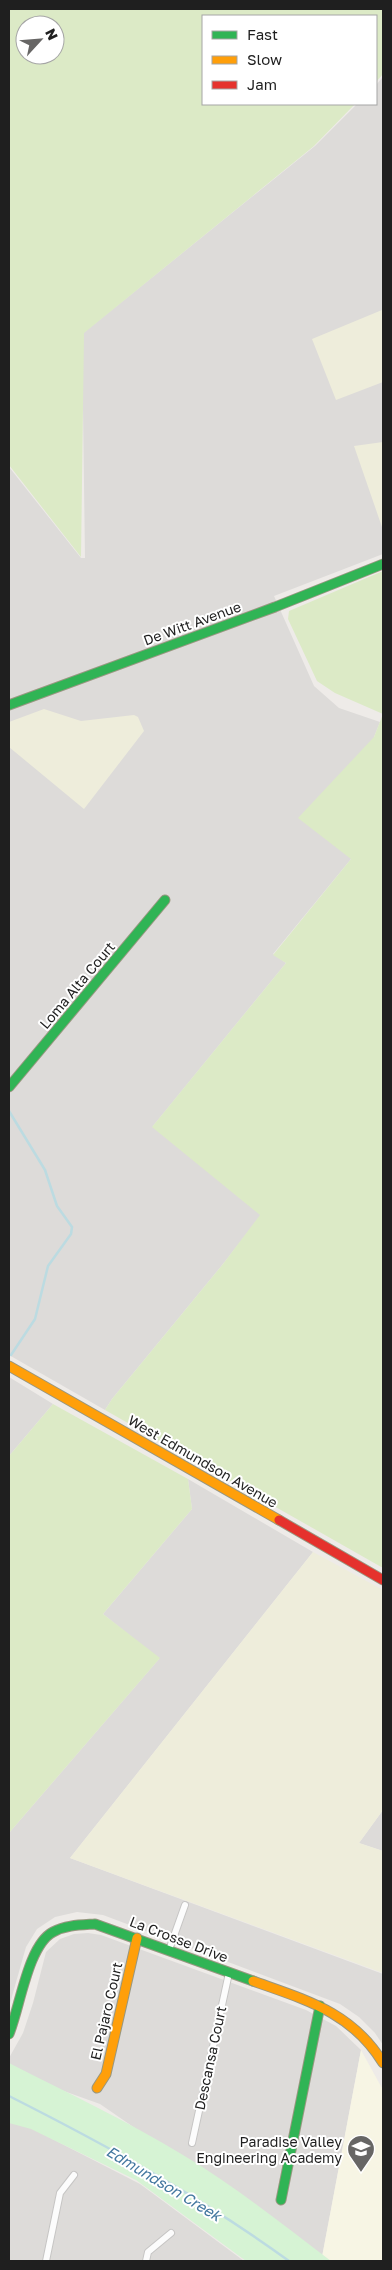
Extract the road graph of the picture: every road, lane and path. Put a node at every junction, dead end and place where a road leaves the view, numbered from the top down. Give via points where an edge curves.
1 (383, 564) edge
2 (9, 705) edge
3 (165, 900) dead end
4 (9, 1087) edge
5 (9, 1366) edge
6 (383, 1580) edge
7 (185, 1905) dead end
8 (137, 1938) junction
9 (169, 1950) junction
10 (229, 1973) junction
11 (320, 2006) junction
12 (9, 2034) edge
13 (383, 2063) edge
14 (97, 2088) dead end
15 (192, 2143) dead end
16 (74, 2175) dead end
17 (280, 2200) dead end
18 (171, 2233) dead end
19 (46, 2261) edge
20 (146, 2261) edge

1 - 2 street, De Witt Avenue
3 - 4 street, Loma Alta Court
5 - 6 street, West Edmundson Avenue
7 - 9 street
8 - 9 street, La Crosse Drive
8 - 12 street, La Crosse Drive via 95,1924 76,1923 48,1934 28,1964 20,2006
8 - 14 street, El Pajaro Court via 106,2074
9 - 10 street, La Crosse Drive
10 - 11 street, La Crosse Drive
10 - 15 street, Descansa Court
11 - 13 street, La Crosse Drive via 356,2028 368,2039
11 - 17 street
16 - 19 street via 60,2193
18 - 20 street via 148,2252

